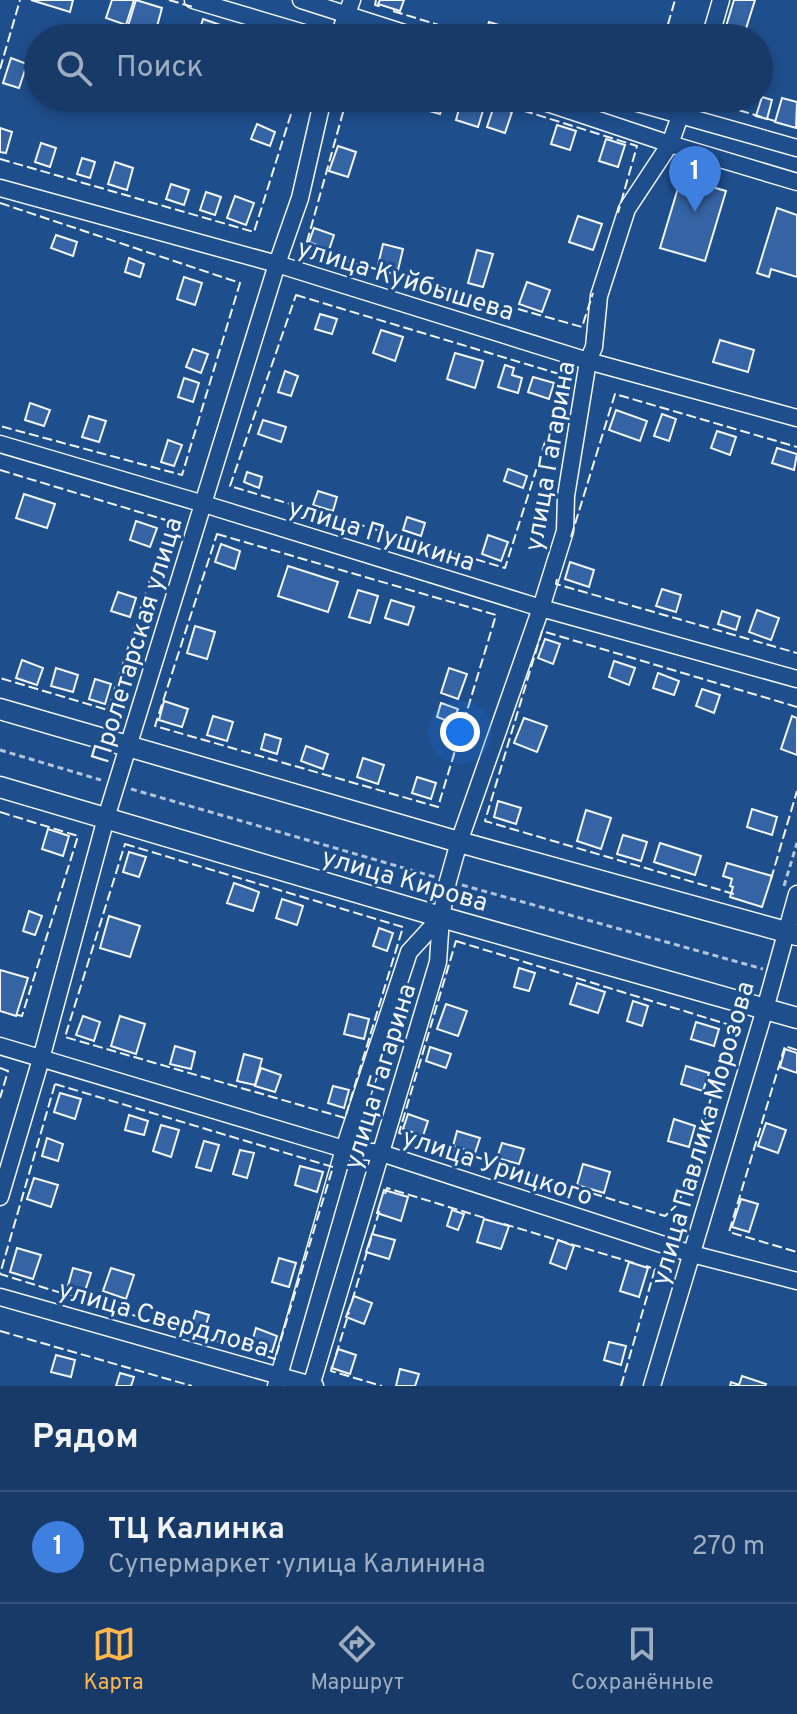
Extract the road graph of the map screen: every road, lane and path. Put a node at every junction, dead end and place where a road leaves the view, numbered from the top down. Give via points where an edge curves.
1 (193, 0) edge
2 (301, 0) edge
3 (721, 0) edge
4 (350, 7) edge
5 (274, 24) edge
6 (388, 24) edge
7 (714, 24) edge
8 (320, 112) edge
9 (574, 112) edge
10 (667, 112) edge
11 (683, 112) edge
12 (680, 116) junction
13 (670, 144) junction
14 (797, 148) edge
15 (797, 182) edge
16 (0, 188) edge
17 (277, 264) junction
18 (588, 361) junction
19 (797, 418) edge
20 (0, 444) edge
21 (204, 504) junction
22 (541, 608) junction
23 (797, 679) edge
24 (0, 709) edge
25 (127, 747) junction
26 (0, 750) edge
27 (116, 785) junction
28 (0, 787) edge
29 (106, 818) junction
30 (459, 842) junction
31 (448, 881) junction
32 (797, 894) edge
33 (441, 917) junction
34 (791, 934) edge
35 (774, 973) junction
36 (765, 1009) junction
37 (797, 1018) edge
38 (0, 1046) edge
39 (41, 1059) junction
40 (344, 1149) junction
41 (381, 1153) junction
42 (0, 1197) edge
43 (692, 1254) junction
44 (797, 1281) edge
45 (0, 1297) edge
46 (277, 1381) edge
47 (312, 1386) edge
48 (652, 1386) edge

1 - 5 street
2 - 4 street
3 - 7 street
4 - 6 street
8 - 17 street, Пролетарская улица via 300,198
9 - 13 street
10 - 12 street
11 - 12 street, улица Гагарина
12 - 13 street, улица Гагарина
12 - 14 street
13 - 15 street
13 - 18 street, улица Гагарина via 627,209 599,296
16 - 17 street, улица Куйбышева
17 - 18 street, улица Куйбышева
17 - 21 street, Пролетарская улица
18 - 19 street, улица Куйбышева
18 - 22 street, улица Гагарина via 565,531
20 - 21 street, улица Пушкина
21 - 22 street, улица Пушкина
21 - 25 street, Пролетарская улица
22 - 23 street, улица Пушкина
22 - 30 street, улица Гагарина
24 - 25 main road, улица Кирова
25 - 27 street, Пролетарская улица
25 - 30 main road, улица Кирова
26 - 27 path
27 - 29 street, Пролетарская улица
27 - 31 path
28 - 29 main road, улица Кирова
29 - 33 main road, улица Кирова
29 - 39 street, Пролетарская улица
30 - 31 street, улица Гагарина
30 - 34 main road, улица Кирова
31 - 33 street, улица Гагарина
31 - 35 path
32 - 34 street, улица Павлика Морозова
33 - 36 main road, улица Кирова
33 - 40 street via 409,952
33 - 41 street, улица Гагарина via 438,962
34 - 35 street, улица Павлика Морозова
35 - 36 street, улица Павлика Морозова
36 - 37 main road, улица Кирова
36 - 43 street, улица Павлика Морозова
38 - 39 street, улица Урицкого
39 - 40 street, улица Урицкого
39 - 42 street, Пролетарская улица
40 - 41 street, улица Урицкого
40 - 46 street
41 - 43 street, улица Урицкого
41 - 47 street, улица Гагарина
43 - 44 street, улица Урицкого
43 - 48 street, улица Павлика Морозова
45 - 46 street, улица Свердлова
46 - 47 street, улица Свердлова

